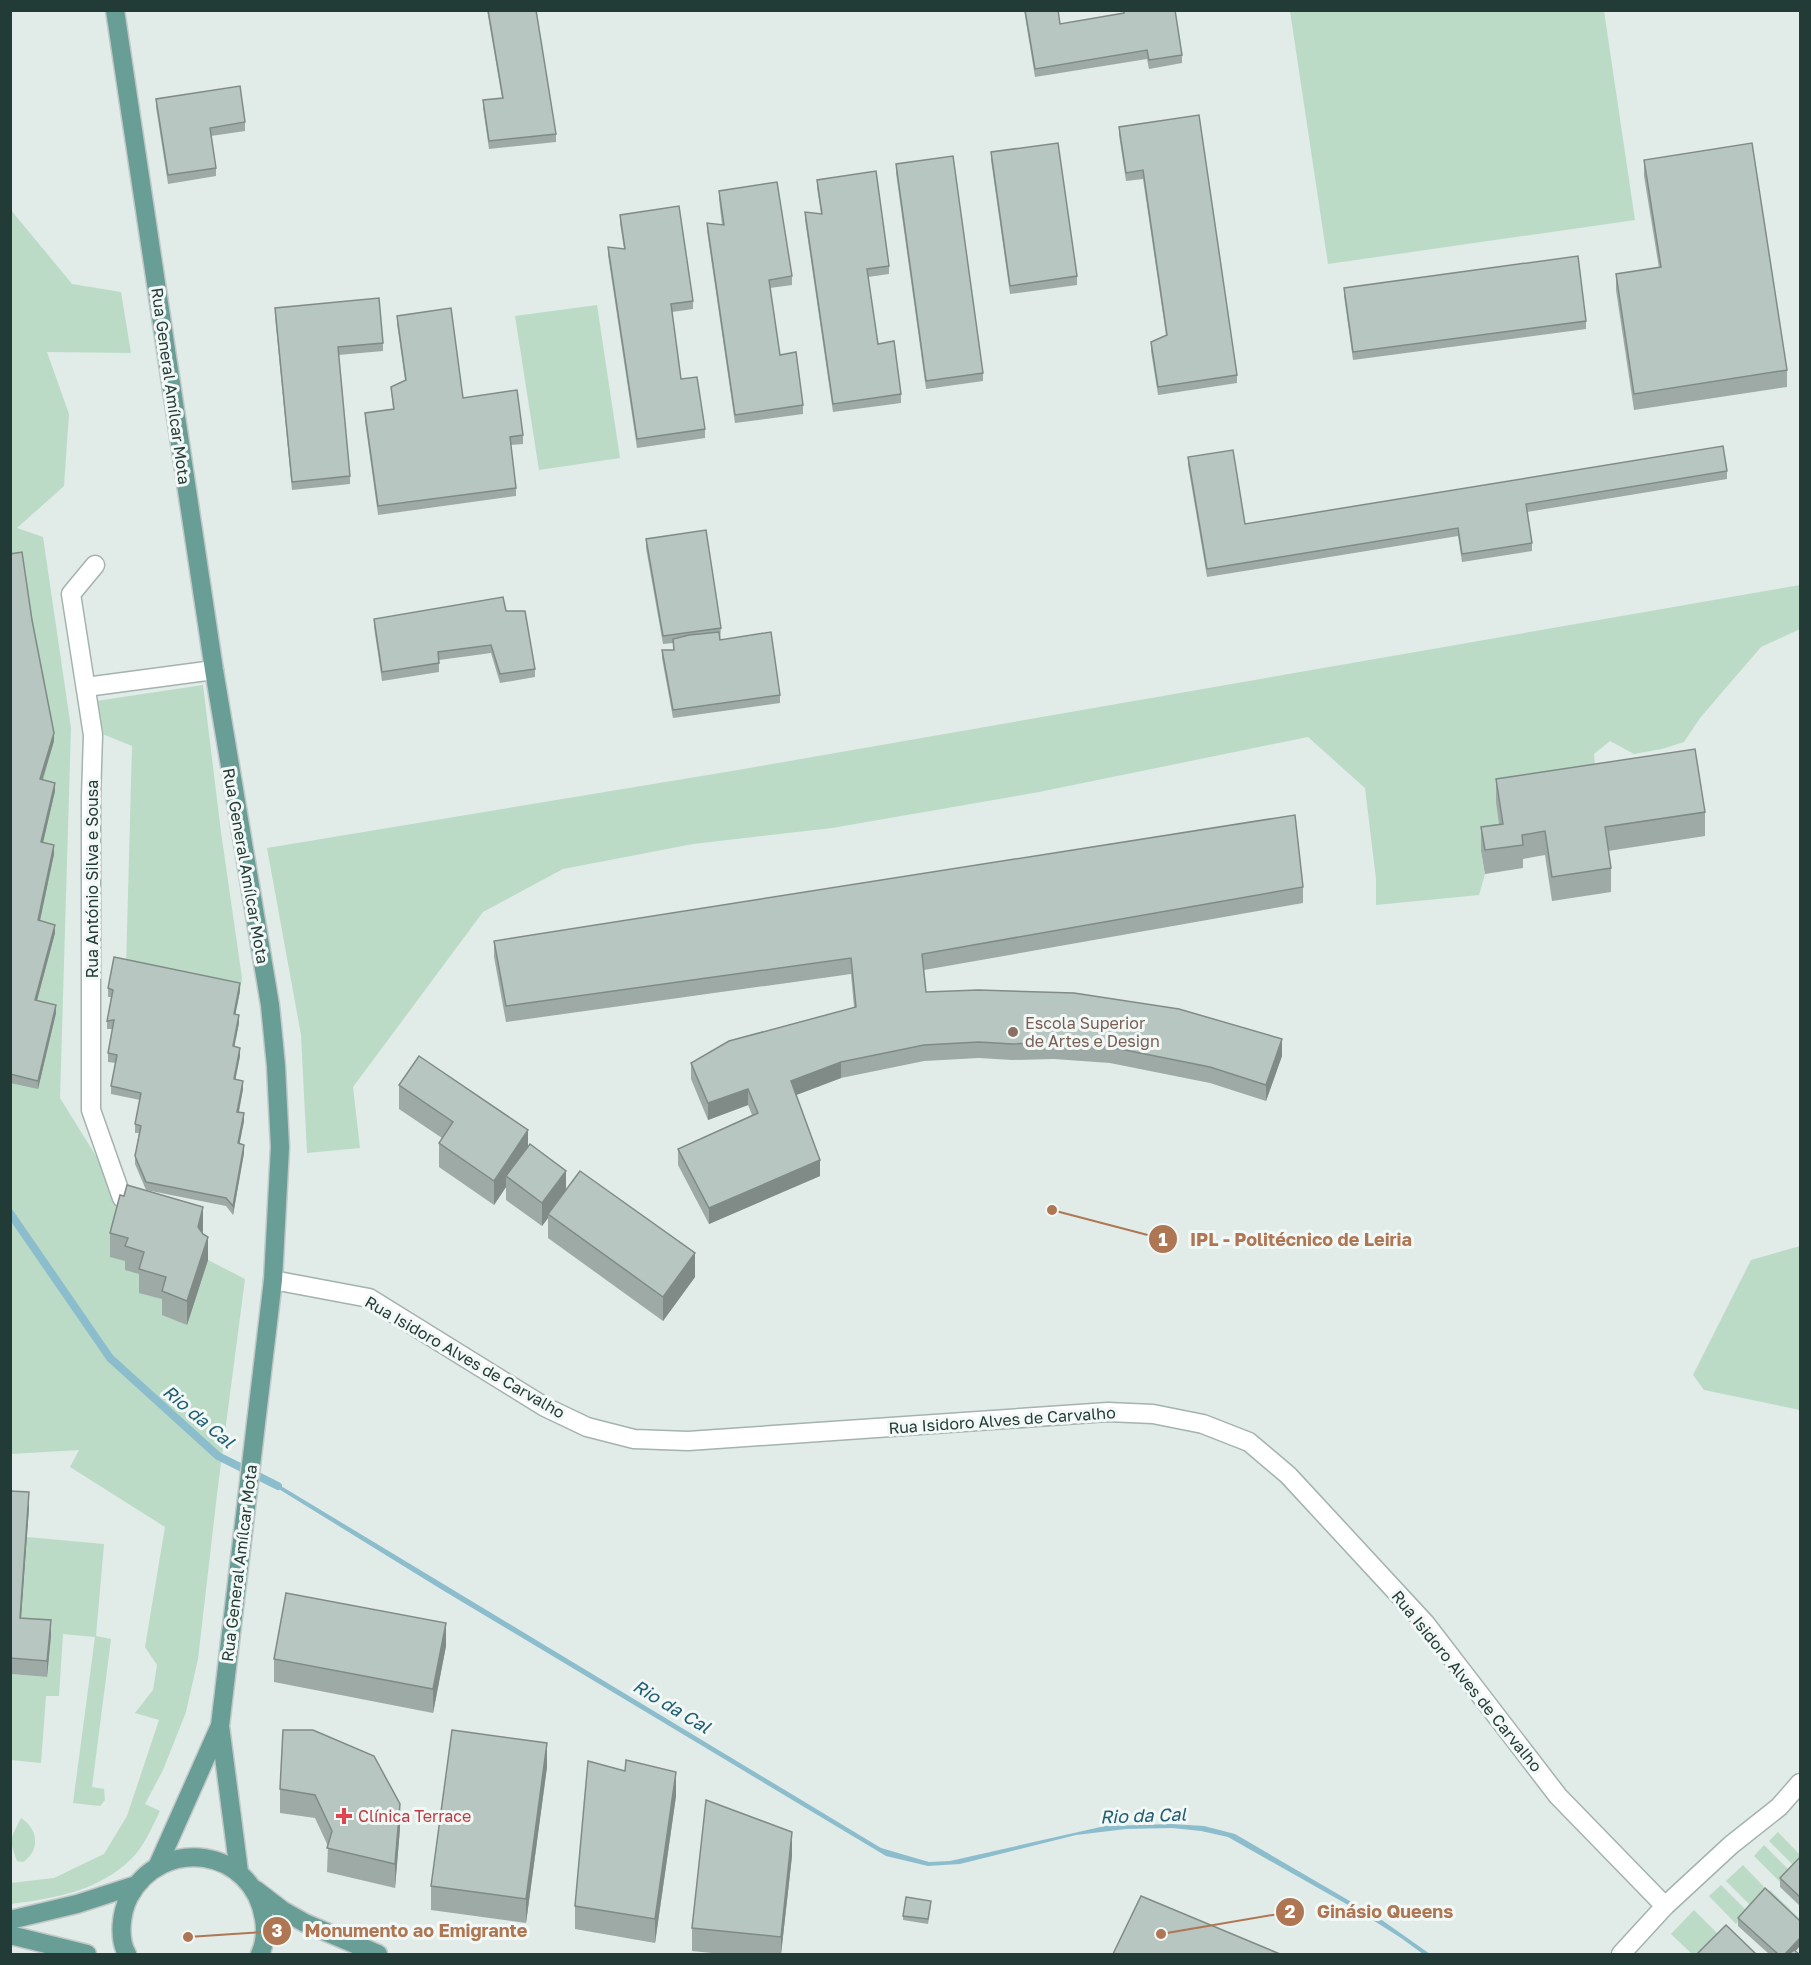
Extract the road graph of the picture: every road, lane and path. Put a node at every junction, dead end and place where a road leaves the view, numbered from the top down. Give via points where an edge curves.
1 (115, 10) edge
2 (95, 565) dead end
3 (214, 670) junction
4 (86, 687) junction
5 (122, 1198) edge
6 (273, 1280) junction
7 (220, 1726) junction
8 (1800, 1783) edge
9 (158, 1865) junction
10 (239, 1872) junction
11 (136, 1885) junction
12 (253, 1888) junction
13 (1665, 1906) junction
14 (10, 1920) edge
15 (10, 1935) edge
16 (87, 1954) edge
17 (127, 1954) edge
18 (260, 1954) edge
19 (378, 1954) edge
20 (1621, 1954) edge

1 - 3 main road, Rua General Amílcar Mota
2 - 4 street, Rua António Silva e Sousa via 71,594
3 - 4 street
3 - 6 main road, Rua General Amílcar Mota via 270,1005 276,1066 280,1147
4 - 5 street, Rua António Silva e Sousa via 93,735 91,1110
6 - 7 main road, Rua General Amílcar Mota
6 - 13 street, Rua Isidoro Alves de Carvalho via 369,1298 545,1407 587,1427 634,1439 688,1441 1108,1412 1153,1414 1203,1424 1249,1442 1288,1475 1425,1623 1558,1796
7 - 9 main road
7 - 10 main road
8 - 13 street via 1779,1807
9 - 10 main road via 182,1857 202,1857
9 - 11 main road
10 - 12 main road
11 - 14 main road
11 - 17 main road via 125,1905 121,1928
12 - 18 main road via 266,1928
12 - 19 main road via 305,1923
13 - 20 street
15 - 16 main road

